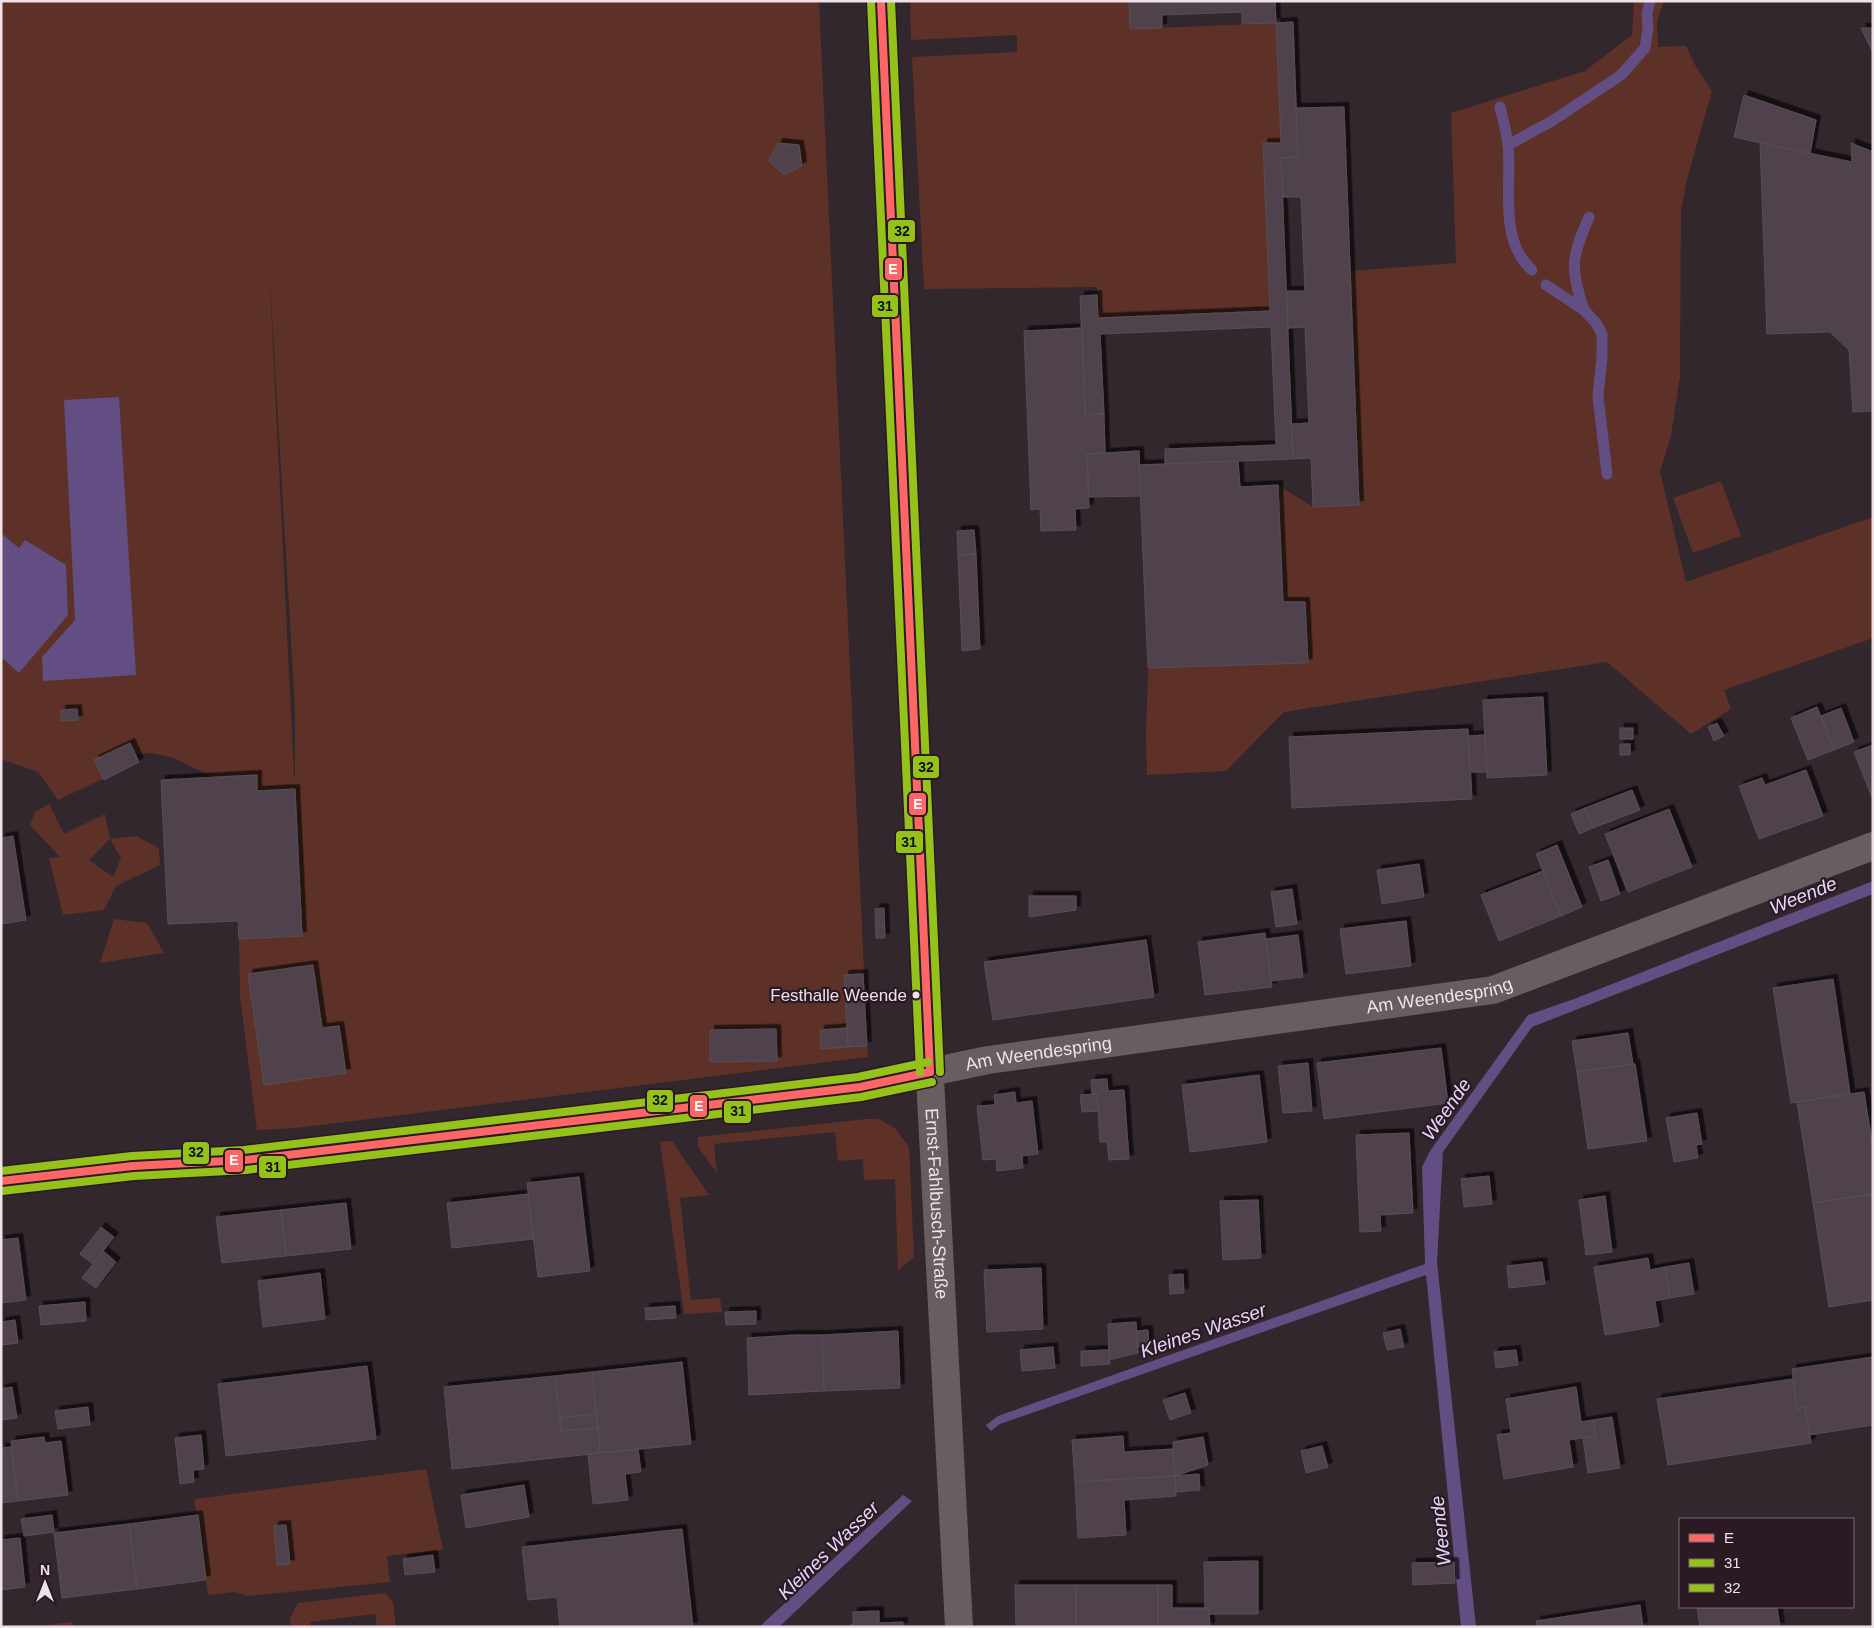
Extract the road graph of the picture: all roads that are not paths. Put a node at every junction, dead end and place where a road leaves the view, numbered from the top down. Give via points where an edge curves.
1 (880, 1) edge
2 (1873, 846) edge
3 (930, 1072) junction
4 (1, 1181) edge
5 (959, 1627) edge

1 - 3 street, Ernst-Fahlbusch-Straße
2 - 3 street, Am Weendespring via 1493,990 988,1060
3 - 4 street, Am Weendespring via 860,1087 245,1160 132,1166
3 - 5 street, Ernst-Fahlbusch-Straße

